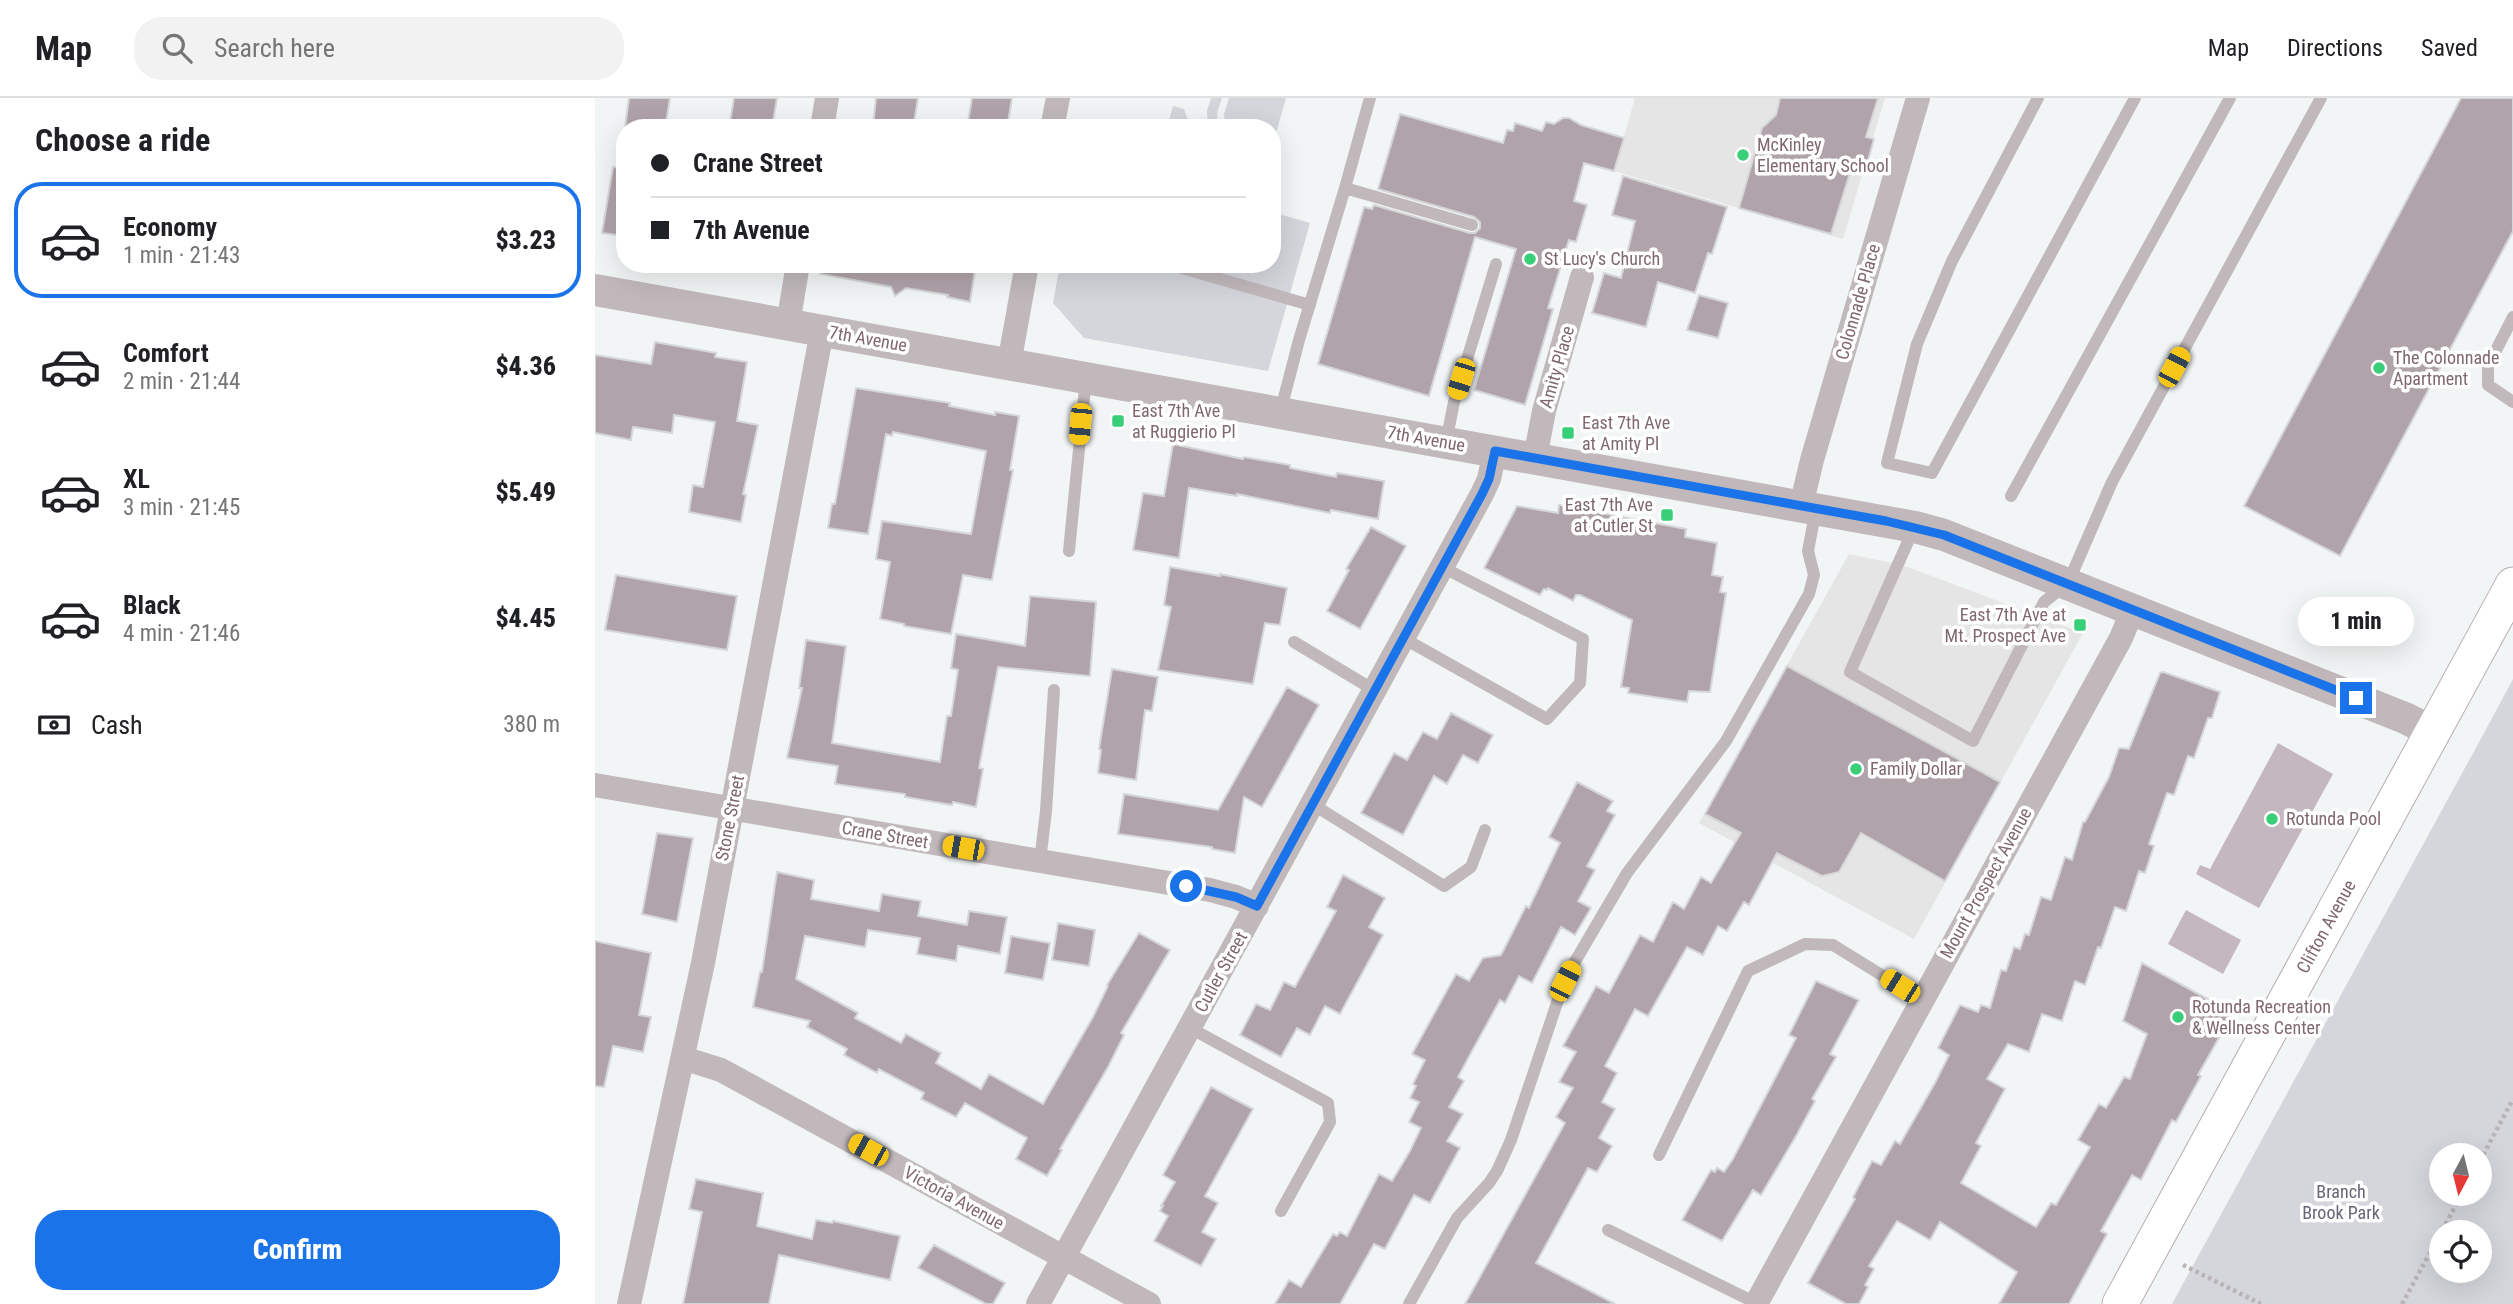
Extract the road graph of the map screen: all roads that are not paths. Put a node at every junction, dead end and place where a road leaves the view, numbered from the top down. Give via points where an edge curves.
1 (827, 98) edge
2 (1058, 98) edge
3 (1370, 98) edge
4 (1918, 98) edge
5 (2038, 98) edge
6 (2135, 98) edge
7 (2230, 98) edge
8 (2321, 98) edge
9 (824, 119) edge
10 (1054, 119) edge
11 (1345, 188) junction
12 (1472, 225) dead end
13 (1496, 264) dead end
14 (796, 273) edge
15 (1025, 273) edge
16 (1200, 273) edge
17 (1581, 277) dead end
18 (595, 290) edge
19 (1310, 304) junction
20 (2513, 317) edge
21 (788, 324) junction
22 (822, 331) junction
23 (1009, 364) junction
24 (1086, 378) junction
25 (2513, 402) edge
26 (1280, 413) junction
27 (1446, 442) junction
28 (1495, 451) junction
29 (1535, 458) junction
30 (2011, 496) dead end
31 (1808, 507) junction
32 (1915, 527) junction
33 (1069, 551) dead end
34 (1441, 567) junction
35 (2069, 583) junction
36 (2513, 585) edge
37 (2133, 609) junction
38 (1403, 638) junction
39 (1294, 642) dead end
40 (1054, 690) dead end
41 (1374, 690) junction
42 (2433, 732) junction
43 (595, 785) edge
44 (1313, 804) junction
45 (732, 808) junction
46 (1485, 830) dead end
47 (1040, 861) junction
48 (1257, 906) junction
49 (1922, 1000) junction
50 (1190, 1028) junction
51 (683, 1058) junction
52 (1659, 1155) dead end
53 (1281, 1211) dead end
54 (1608, 1230) dead end
55 (1064, 1257) junction
56 (629, 1304) edge
57 (1038, 1304) edge
58 (1149, 1304) edge
59 (1409, 1304) edge
60 (1757, 1304) edge
61 (2120, 1304) edge

1 - 9 street
2 - 10 street
3 - 11 lane
4 - 31 street, Colonnade Place via 1820,433
5 - 6 lane via 1952,261 1917,344 1887,463 1932,473
7 - 30 lane
8 - 35 lane via 2112,482
11 - 12 lane
11 - 19 lane
13 - 27 lane
14 - 21 street
15 - 23 street
16 - 19 lane
17 - 29 street, Amity Place
18 - 21 street, 7th Avenue
19 - 26 lane
20 - 25 lane via 2488,366 2488,385
21 - 22 street, 7th Avenue
22 - 23 street, 7th Avenue
22 - 45 street, Stone Street
23 - 24 street, 7th Avenue
24 - 26 street, 7th Avenue
24 - 33 lane
26 - 27 street, 7th Avenue
27 - 28 street, 7th Avenue
28 - 29 street, 7th Avenue
28 - 34 street, Cutler Street via 1489,479
29 - 31 street, 7th Avenue
31 - 32 street, 7th Avenue
31 - 59 lane via 1808,551 1814,575 1809,594 1721,750 1627,873 1573,965 1497,1171 1457,1218
32 - 35 street, 7th Avenue
32 - 35 lane via 1850,672 1973,741 2043,602
34 - 38 street, Cutler Street
34 - 38 lane via 1583,639 1580,683 1547,719
35 - 37 street, 7th Avenue
36 - 42 main road, Clifton Avenue
37 - 42 street, 7th Avenue
37 - 49 street, Mount Prospect Avenue
38 - 41 street, Cutler Street
39 - 41 lane
40 - 47 lane
41 - 44 street, Cutler Street
42 - 61 main road, Clifton Avenue
43 - 45 street, Crane Street
44 - 46 lane via 1444,886 1471,867
44 - 48 street, Cutler Street
45 - 47 street, Crane Street
45 - 51 street, Stone Street
47 - 48 street, Crane Street via 1210,890
48 - 50 street, Cutler Street
49 - 52 lane via 1833,945 1805,944 1748,971
49 - 60 street, Mount Prospect Avenue
50 - 53 lane via 1328,1103 1331,1122
50 - 55 street, Cutler Street
51 - 55 street, Victoria Avenue via 721,1070
51 - 56 street, Stone Street
54 - 60 lane
55 - 57 street, Cutler Street
55 - 58 street, Victoria Avenue

